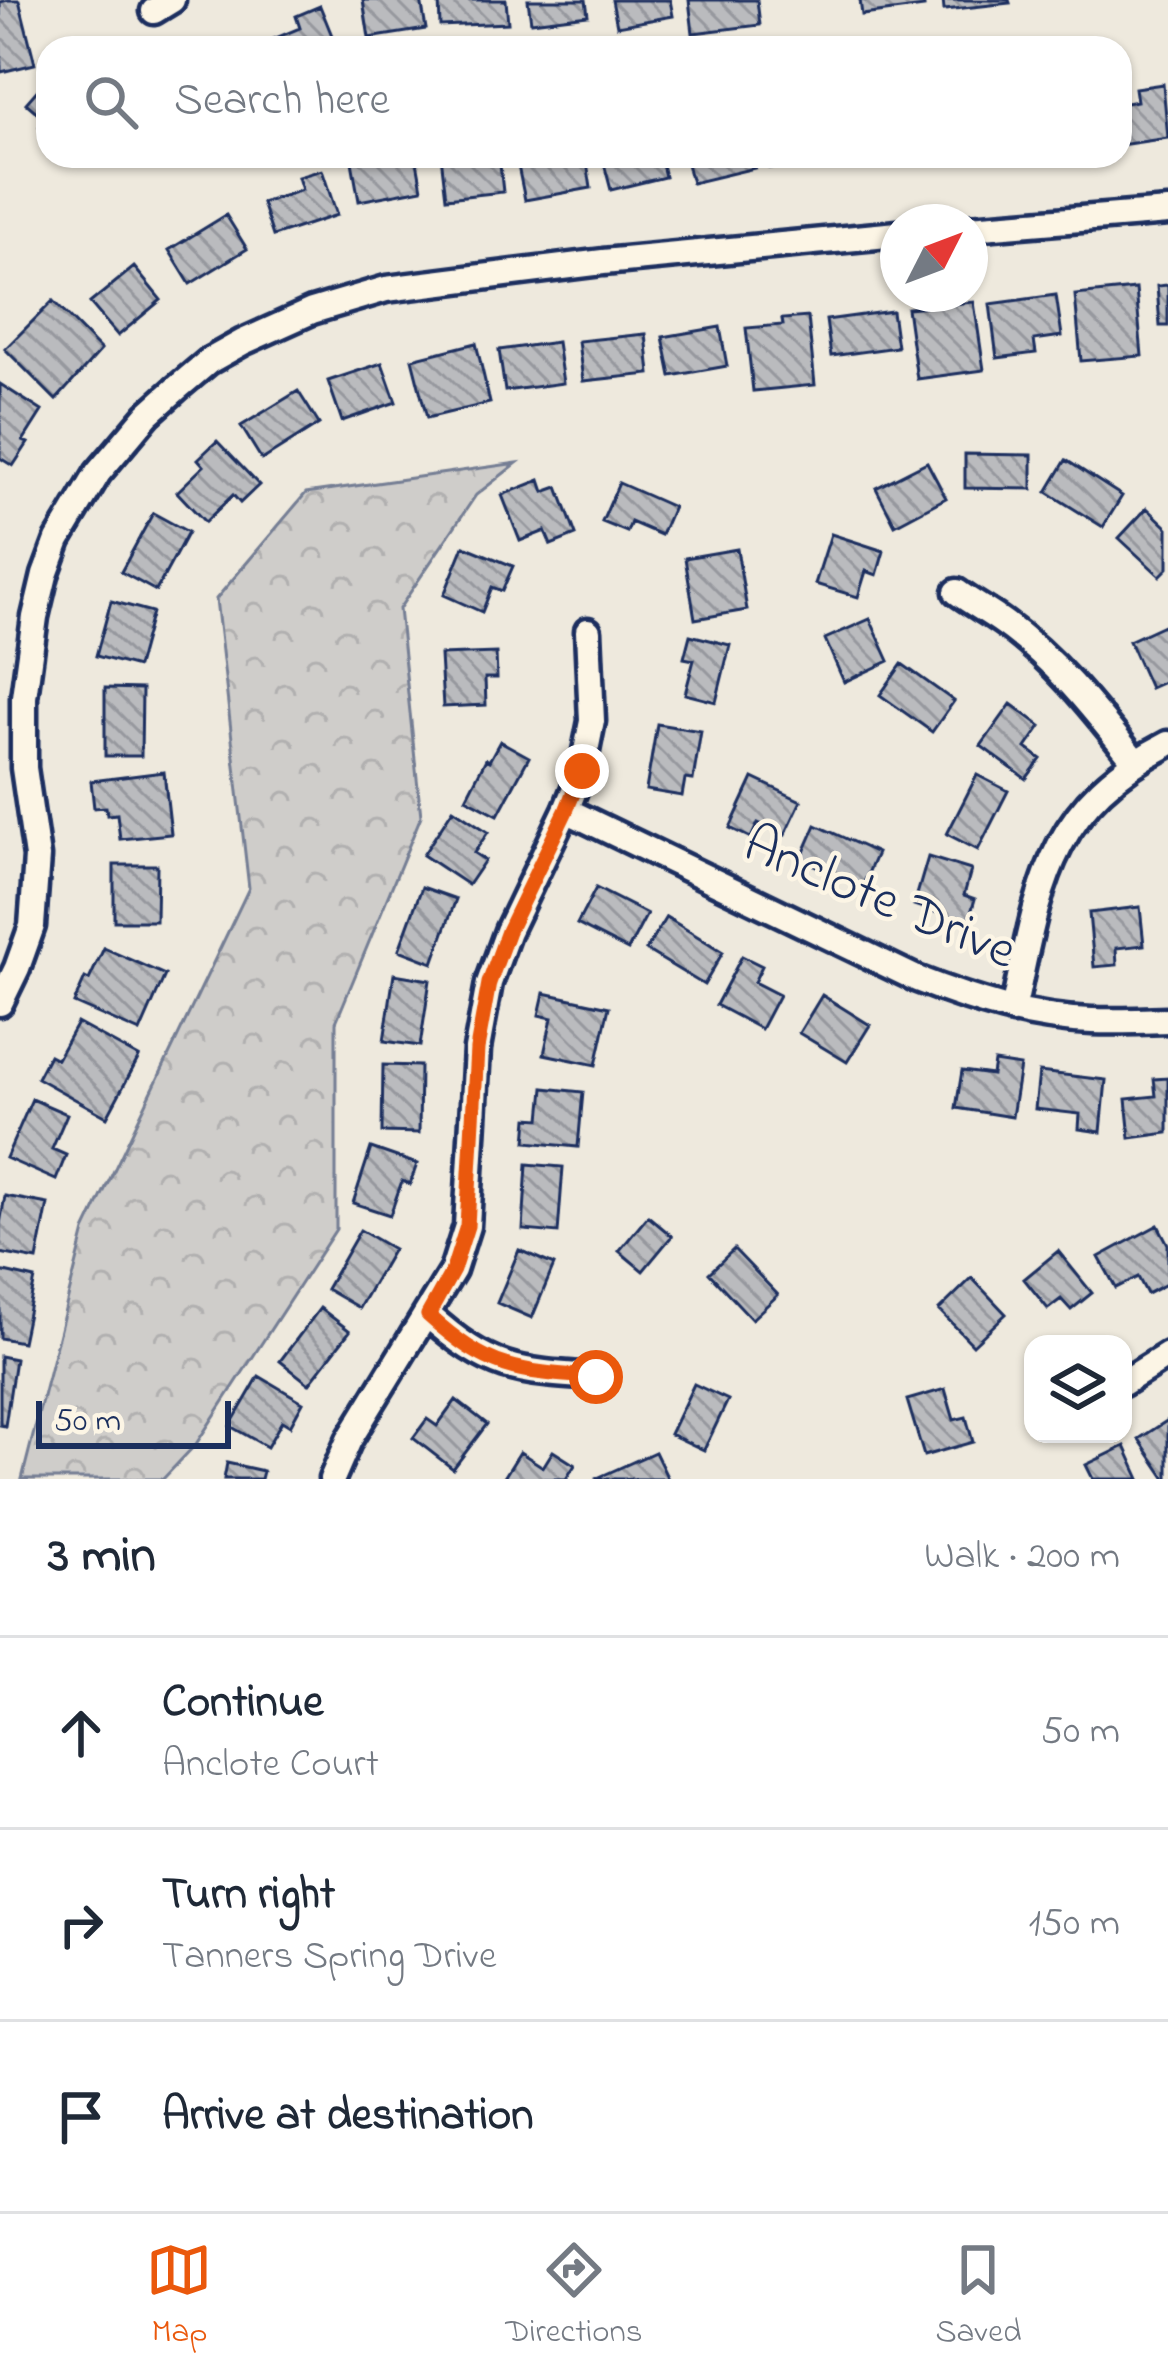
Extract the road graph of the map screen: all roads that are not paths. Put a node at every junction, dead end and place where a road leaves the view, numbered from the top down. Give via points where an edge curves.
1 (1168, 212) edge
2 (988, 227) edge
3 (880, 236) edge
4 (957, 592) dead end
5 (588, 631) dead end
6 (1168, 744) edge
7 (1135, 761) junction
8 (566, 811) junction
9 (0, 1003) edge
10 (1013, 1011) junction
11 (1168, 1020) edge
12 (428, 1315) junction
13 (1168, 1355) edge
14 (596, 1377) dead end
15 (1132, 1377) edge
16 (332, 1479) edge

1 - 2 street
3 - 9 street via 386,289 260,334 177,388 98,473 45,575 24,698 37,857 32,926
4 - 7 street via 1042,656
5 - 8 street via 592,721
6 - 7 street
7 - 10 street via 1088,802 1054,853
8 - 10 street, Anclote Drive via 917,979
8 - 12 street via 489,983 477,1049 467,1226
10 - 11 street, Anclote Drive
12 - 14 street via 499,1364
12 - 16 street
13 - 15 street

